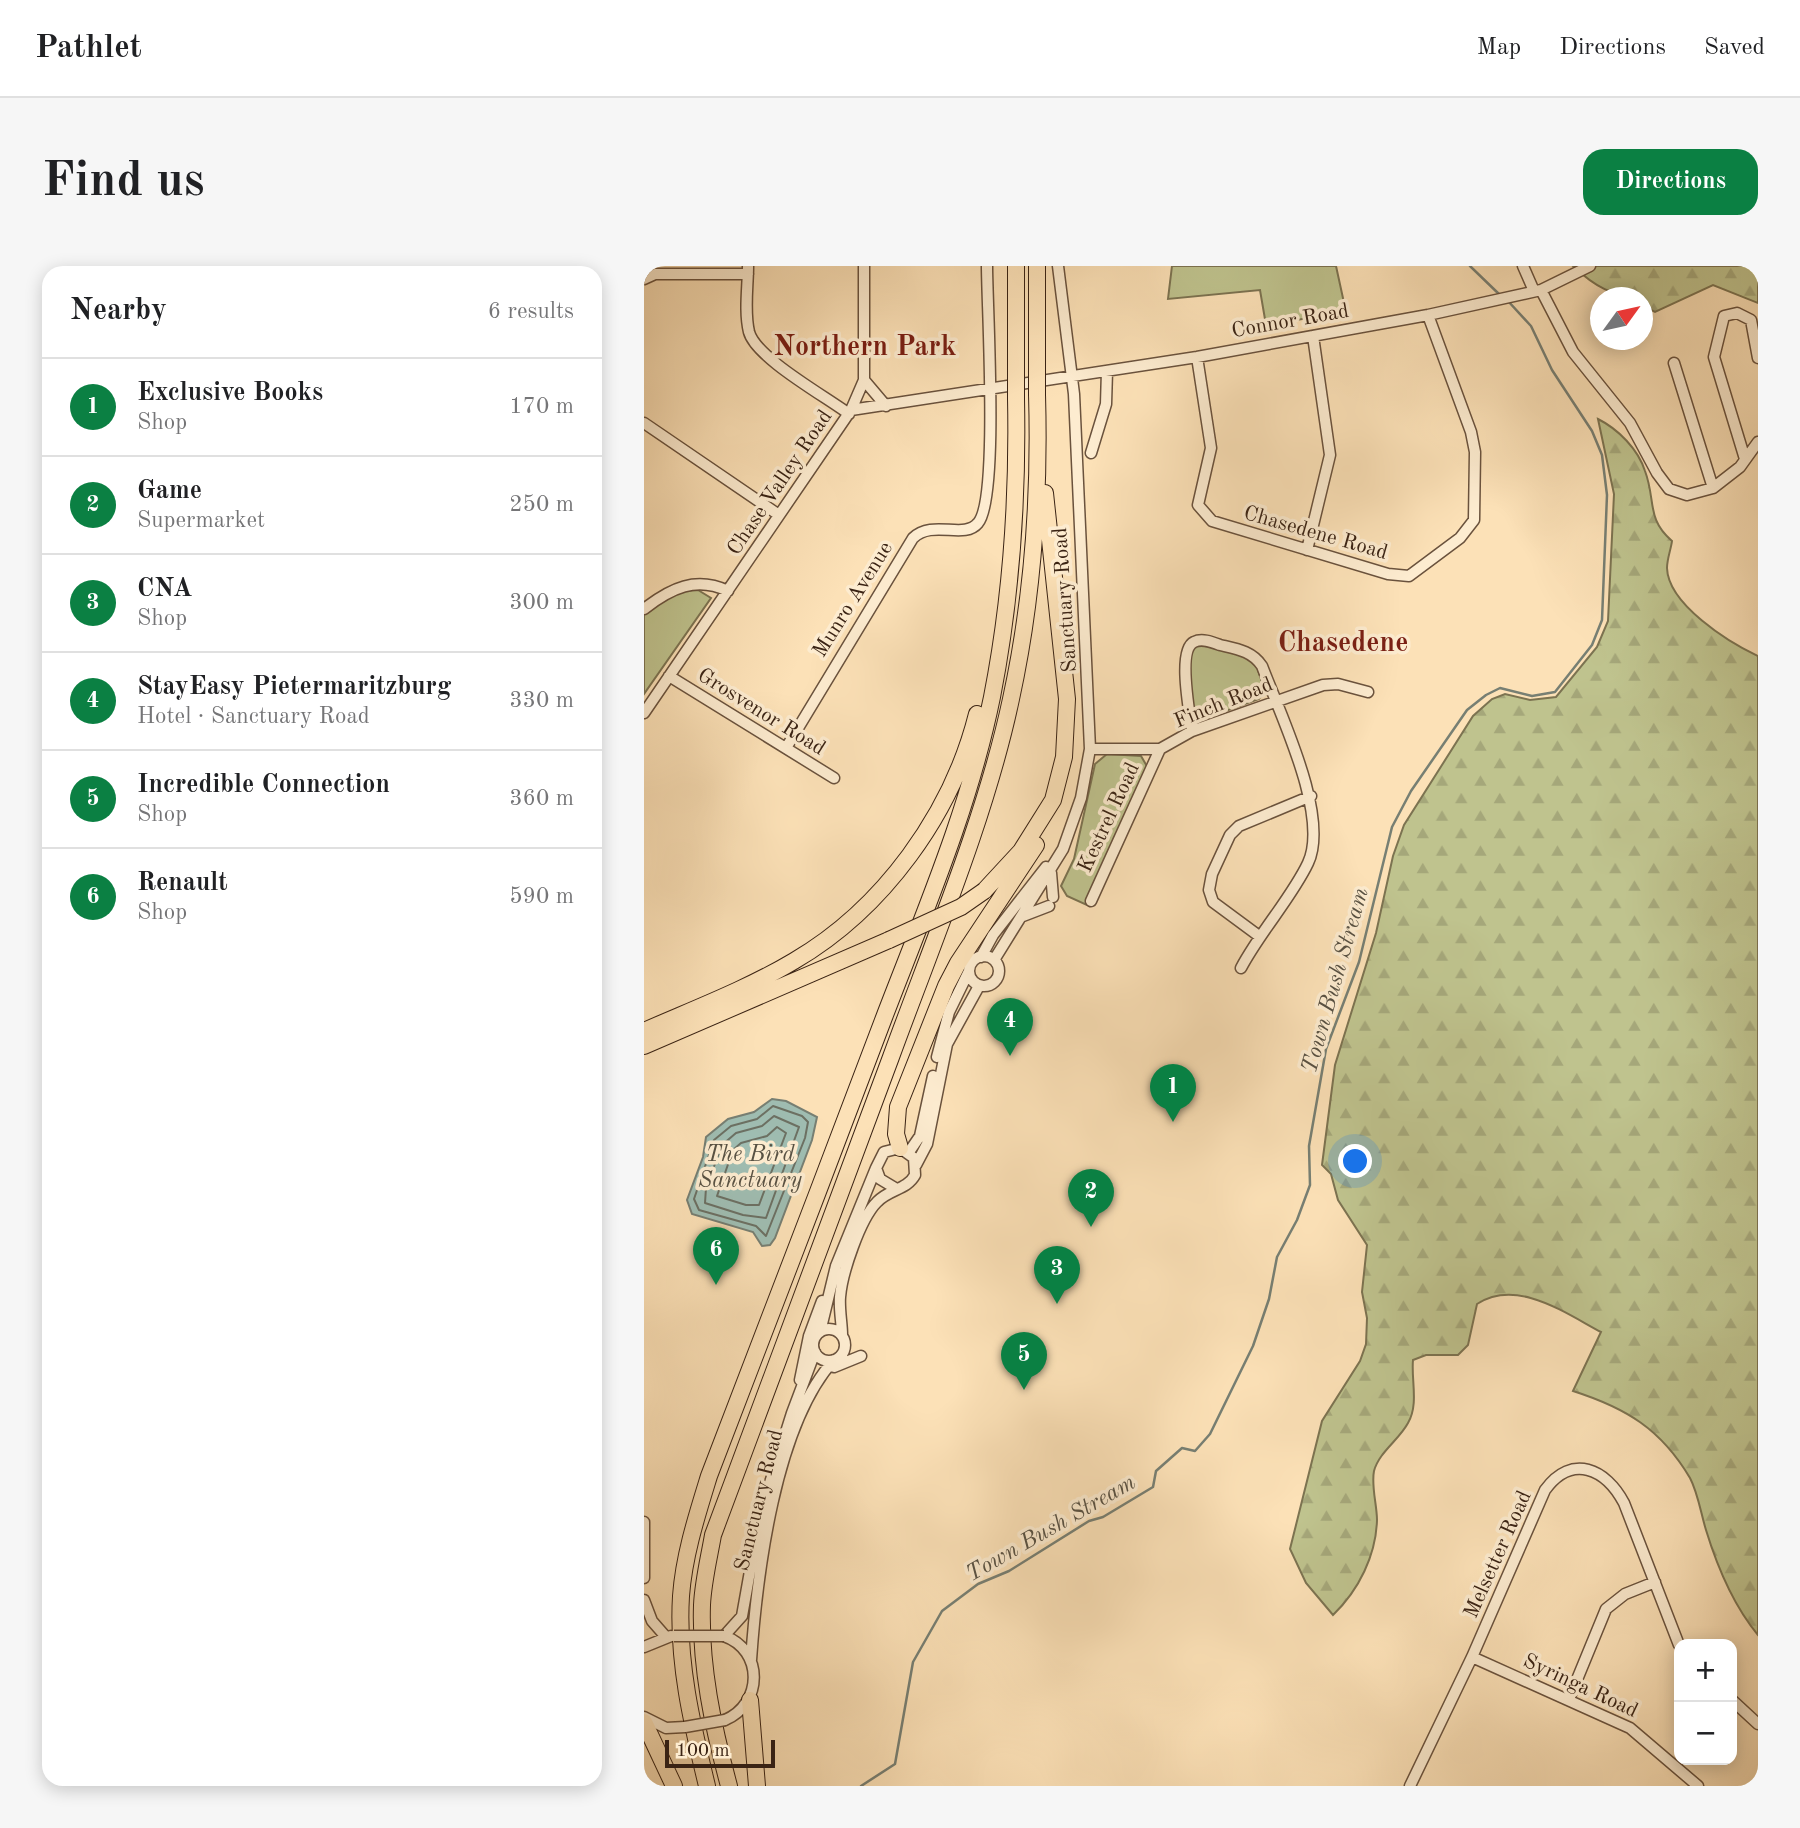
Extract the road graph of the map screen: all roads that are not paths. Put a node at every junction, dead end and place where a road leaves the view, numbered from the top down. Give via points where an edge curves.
1 (864, 266) edge
2 (987, 266) edge
3 (1016, 266) edge
4 (1037, 266) edge
5 (1058, 266) edge
6 (1523, 266) edge
7 (1590, 266) edge
8 (748, 270) edge
9 (644, 279) edge
10 (1537, 291) junction
11 (1428, 315) junction
12 (1313, 336) junction
13 (1197, 357) junction
14 (1758, 358) edge
15 (1674, 363) dead end
16 (1107, 371) junction
17 (1072, 376) junction
18 (864, 380) junction
19 (988, 391) junction
20 (886, 406) junction
21 (850, 412) junction
22 (1038, 414) junction
23 (644, 423) edge
24 (1758, 442) edge
25 (1091, 453) dead end
26 (1745, 459) junction
27 (1713, 488) junction
28 (779, 515) junction
29 (1307, 550) junction
30 (728, 591) junction
31 (1007, 593) junction
32 (644, 608) edge
33 (669, 676) junction
34 (1368, 692) dead end
35 (1275, 702) junction
36 (644, 713) edge
37 (1192, 732) junction
38 (786, 748) junction
39 (1090, 749) junction
40 (1160, 749) junction
41 (834, 778) dead end
42 (1311, 796) junction
43 (1053, 800) junction
44 (1074, 819) junction
45 (1051, 870) junction
46 (1091, 901) dead end
47 (1020, 918) junction
48 (1259, 936) junction
49 (981, 957) junction
50 (994, 960) junction
51 (1241, 968) dead end
52 (969, 971) junction
53 (979, 986) junction
54 (644, 1031) edge
55 (644, 1046) edge
56 (905, 1150) junction
57 (916, 1165) junction
58 (876, 1168) junction
59 (895, 1188) junction
60 (834, 1275) junction
61 (820, 1332) junction
62 (842, 1335) junction
63 (815, 1352) junction
64 (861, 1356) dead end
65 (834, 1360) junction
66 (810, 1395) junction
67 (792, 1413) junction
68 (644, 1522) edge
69 (644, 1577) edge
70 (1655, 1582) junction
71 (644, 1600) edge
72 (724, 1636) junction
73 (670, 1637) junction
74 (1677, 1639) edge
75 (644, 1647) edge
76 (1472, 1657) junction
77 (751, 1660) junction
78 (1569, 1699) junction
79 (750, 1700) junction
80 (1734, 1702) edge
81 (644, 1717) edge
82 (644, 1722) edge
83 (1758, 1724) edge
84 (674, 1786) edge
85 (707, 1786) edge
86 (729, 1786) edge
87 (757, 1786) edge
88 (1410, 1786) edge
89 (1699, 1786) edge

1 - 18 street
2 - 19 street, Munro Avenue
3 - 31 highway, bridge via 1015,482
4 - 22 highway, bridge
5 - 17 street
6 - 10 street
7 - 10 street, Connor Road
8 - 9 street via 655,274
8 - 21 street via 747,322 754,344
10 - 11 street, Connor Road
10 - 27 street via 1573,352 1630,423 1664,483 1687,495
11 - 12 street, Connor Road
11 - 29 street, Chasedene Road via 1471,432 1476,509 1469,530 1417,572 1401,577
12 - 13 street, Connor Road
12 - 29 street via 1329,455
13 - 16 street, Connor Road
13 - 29 street, Chasedene Road via 1211,448 1198,499 1200,510 1212,521
14 - 26 street via 1751,320 1737,313 1724,316 1714,357
15 - 27 street
16 - 17 street, Connor Road
16 - 25 street via 1106,404
17 - 19 street, Chase Valley Road
17 - 39 street, Sanctuary Road
18 - 20 street
18 - 21 street
19 - 20 street, Chase Valley Road
19 - 38 street, Munro Avenue via 988,488 981,519 968,529 928,528 913,538
20 - 21 street, Chase Valley Road
21 - 28 street, Chase Valley Road
22 - 43 highway via 1068,716
22 - 86 highway via 1033,566 998,753 954,886 713,1535 702,1601 702,1647
23 - 28 street
24 - 26 street
26 - 27 street
28 - 30 street, Chase Valley Road
30 - 32 street via 706,583 689,584
30 - 33 street, Chase Valley Road
31 - 54 highway via 973,730 940,806 907,860 847,923 797,960
31 - 85 highway via 1001,650 977,761 693,1529 681,1594 681,1647 686,1693
33 - 36 street, Chase Valley Road
33 - 38 street, Grosvenor Road
34 - 35 street, Finch Road via 1330,684
35 - 37 street, Finch Road
35 - 37 street via 1254,655 1203,640 1194,642 1185,656
35 - 42 street
37 - 40 street, Finch Road
38 - 41 street, Grosvenor Road
39 - 40 street, Finch Road
39 - 44 street, Sanctuary Road
40 - 46 street, Kestrel Road
42 - 48 street via 1313,840 1308,862
42 - 48 street via 1240,826 1230,835 1212,874 1209,890 1213,902
43 - 55 highway, bridge via 1021,851 984,891 961,907
43 - 56 highway via 1025,865 958,963 941,997 898,1107 895,1127
44 - 45 street, Sanctuary Road
44 - 49 street, Sanctuary Road
45 - 47 street, Sanctuary Road
45 - 47 street via 1051,901
47 - 50 street, Sanctuary Road
48 - 51 street
49 - 50 street
49 - 52 street
50 - 53 street via 997,979 990,986
52 - 53 street
52 - 56 street via 944,1027 922,1131
53 - 57 street via 947,1044 927,1144
56 - 57 street
56 - 58 street via 884,1152
57 - 59 street via 912,1180
58 - 59 street via 880,1179
58 - 60 street
59 - 62 street via 874,1205 845,1272 840,1295
60 - 61 street
60 - 67 street via 808,1335
61 - 62 street via 832,1329
61 - 63 street via 813,1343
62 - 65 street via 845,1347
63 - 65 street via 821,1359
63 - 67 street, Sanctuary Road
64 - 66 street via 836,1366
65 - 66 street, Sanctuary Road
66 - 77 street, Sanctuary Road via 794,1431 765,1532
67 - 72 street, Sanctuary Road via 757,1532 742,1616
68 - 69 street
70 - 74 street, Melsetter Road
70 - 76 street, Melsetter Road via 1615,1485 1584,1469 1565,1473 1545,1490
70 - 78 street via 1625,1594 1606,1609
71 - 73 street via 652,1621
72 - 73 street, bridge
72 - 77 street via 743,1647
73 - 75 street
76 - 78 street, Syringa Road
76 - 88 street, Melsetter Road
77 - 79 street, Sanctuary Road
78 - 89 street, Syringa Road via 1637,1734
79 - 81 street, bridge via 725,1720 685,1727 666,1728
79 - 87 highway
80 - 83 street
82 - 84 highway

